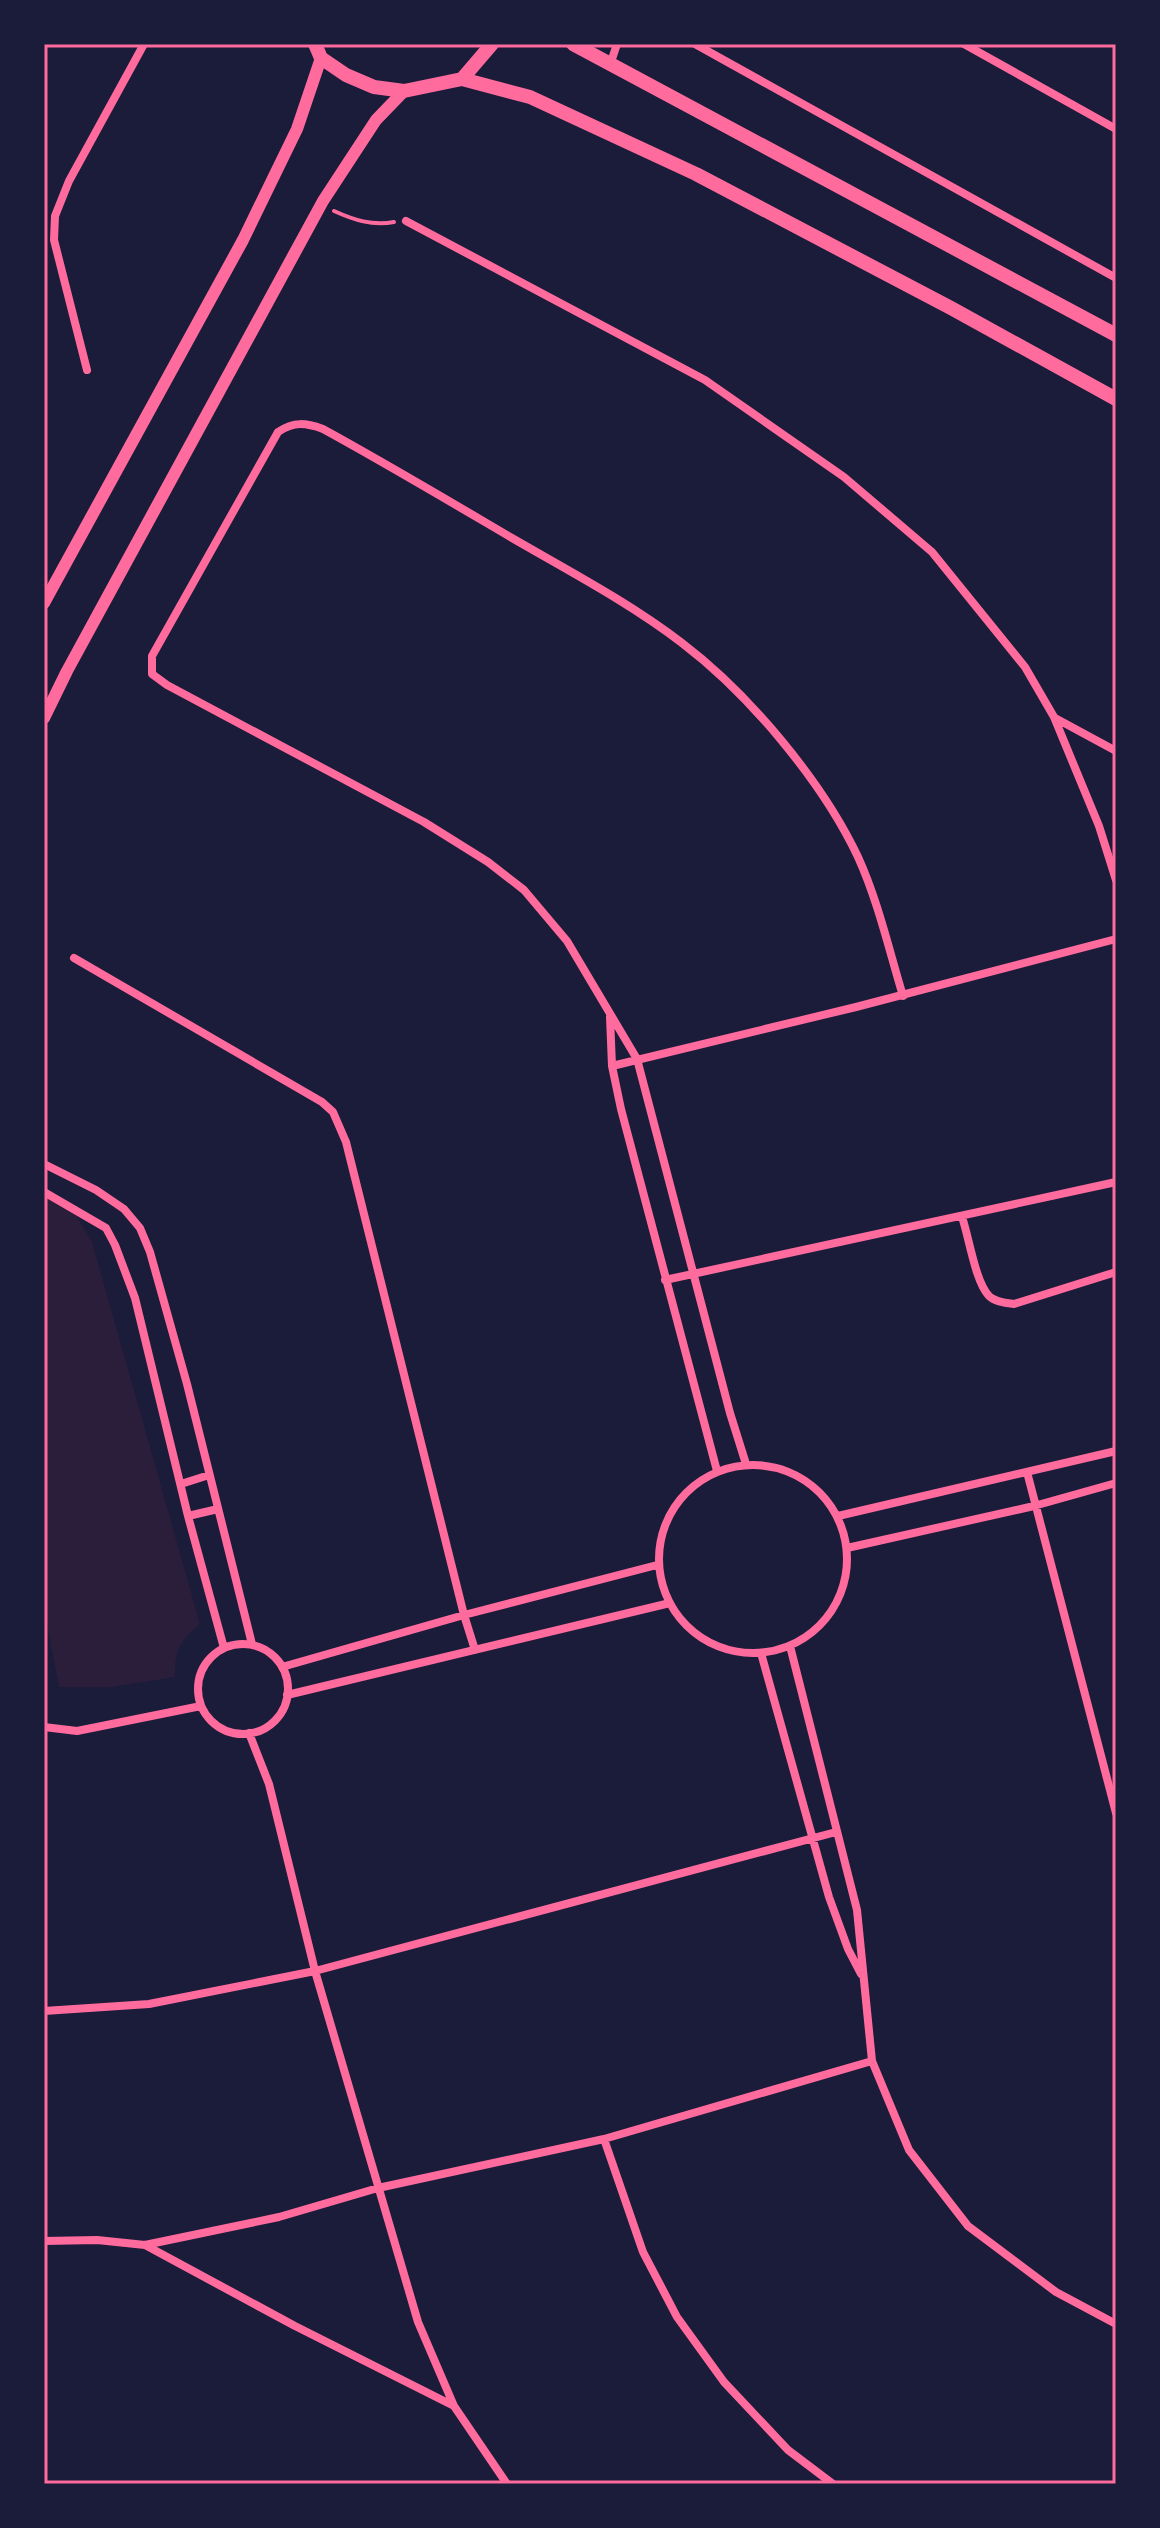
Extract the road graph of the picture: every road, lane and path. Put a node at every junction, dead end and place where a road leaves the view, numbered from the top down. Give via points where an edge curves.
1 (144, 44) edge
2 (492, 44) edge
3 (573, 44) edge
4 (617, 44) edge
5 (695, 44) edge
6 (964, 44) edge
7 (318, 51) edge
8 (610, 65) junction
9 (462, 79) junction
10 (404, 91) junction
11 (1114, 125) edge
12 (323, 201) junction
13 (406, 221) joint
14 (49, 240) edge
15 (1116, 278) edge
16 (1116, 335) edge
17 (87, 370) dead end
18 (1116, 399) edge
19 (44, 603) edge
20 (1054, 717) junction
21 (44, 718) edge
22 (1116, 751) edge
23 (1116, 880) edge
24 (1116, 939) edge
25 (74, 958) dead end
26 (903, 996) junction
27 (610, 1012) junction
28 (637, 1059) junction
29 (612, 1066) junction
30 (44, 1164) edge
31 (1116, 1182) edge
32 (44, 1192) edge
33 (962, 1217) junction
34 (1116, 1272) edge
35 (694, 1273) junction
36 (665, 1280) junction
37 (1116, 1451) edge
38 (746, 1464) junction
39 (717, 1471) junction
40 (1027, 1472) junction
41 (209, 1475) junction
42 (1116, 1483) edge
43 (181, 1484) junction
44 (1034, 1506) junction
45 (218, 1509) junction
46 (188, 1516) junction
47 (838, 1516) junction
48 (847, 1548) junction
49 (657, 1565) junction
50 (670, 1603) junction
51 (464, 1615) junction
52 (252, 1644) junction
53 (790, 1646) junction
54 (224, 1648) junction
55 (475, 1650) junction
56 (761, 1653) junction
57 (282, 1667) junction
58 (287, 1695) junction
59 (201, 1706) junction
60 (44, 1727) edge
61 (249, 1733) junction
62 (1116, 1813) edge
63 (836, 1832) junction
64 (811, 1838) junction
65 (315, 1971) junction
66 (864, 1978) junction
67 (44, 2011) edge
68 (872, 2061) junction
69 (604, 2139) junction
70 (378, 2188) junction
71 (44, 2241) edge
72 (145, 2245) junction
73 (1116, 2324) edge
74 (454, 2406) junction
75 (507, 2484) edge
76 (833, 2484) edge

1 - 14 street via 69,181
2 - 9 main road
3 - 8 main road
4 - 8 street
5 - 15 street
6 - 11 street
7 - 10 main road via 346,75 374,87
7 - 19 street via 297,129 243,240
8 - 16 main road
9 - 10 main road
9 - 18 main road via 530,97 696,174
10 - 12 street via 376,120
12 - 13 path via 352,219 377,225
12 - 21 street
13 - 20 street via 705,380 844,477 932,552 1025,667
14 - 17 street
20 - 22 street
20 - 23 street
24 - 26 street
25 - 51 street via 333,1112 346,1142
26 - 27 street via 858,857 818,790 769,724 684,644 547,557 323,429 305,422 278,432 152,656 152,674 488,862 524,890 567,941
26 - 28 street
27 - 28 street
27 - 29 street
28 - 29 street
28 - 35 street
29 - 36 street
30 - 41 street via 106,1196 140,1228
31 - 33 street
32 - 43 street via 106,1228 115,1245 135,1298
33 - 34 street via 981,1281 996,1301 1014,1304
33 - 35 street
35 - 36 street
35 - 38 street
36 - 39 street
37 - 40 street
38 - 39 street
38 - 47 street via 795,1474 820,1492
39 - 49 street via 684,1493 668,1517
40 - 44 street
40 - 47 street
41 - 43 street
41 - 45 street
42 - 44 street
43 - 46 street
44 - 48 street
44 - 62 street
45 - 46 street
45 - 52 street
46 - 54 street
47 - 48 street
48 - 53 street via 846,1578 835,1606 816,1630
49 - 50 street
49 - 51 street
50 - 55 street
50 - 56 street via 708,1642
51 - 55 street
51 - 57 street
52 - 54 street
52 - 57 street
53 - 56 street
53 - 63 street
54 - 59 street via 204,1666 199,1679
55 - 58 street
56 - 64 street
57 - 58 street
58 - 61 street via 275,1720
59 - 60 street via 77,1731
59 - 61 street via 221,1728
61 - 65 street via 269,1784
63 - 64 street
63 - 66 street via 857,1910
64 - 65 street
64 - 66 street via 838,1923
65 - 67 street via 149,2004
65 - 70 street
66 - 68 street
68 - 69 street
68 - 73 street via 909,2150 968,2226 1056,2292
69 - 70 street
69 - 76 street via 643,2252 677,2317 734,2393 788,2450
70 - 72 street via 279,2217
70 - 74 street via 418,2322
71 - 72 street
72 - 74 street
74 - 75 street

